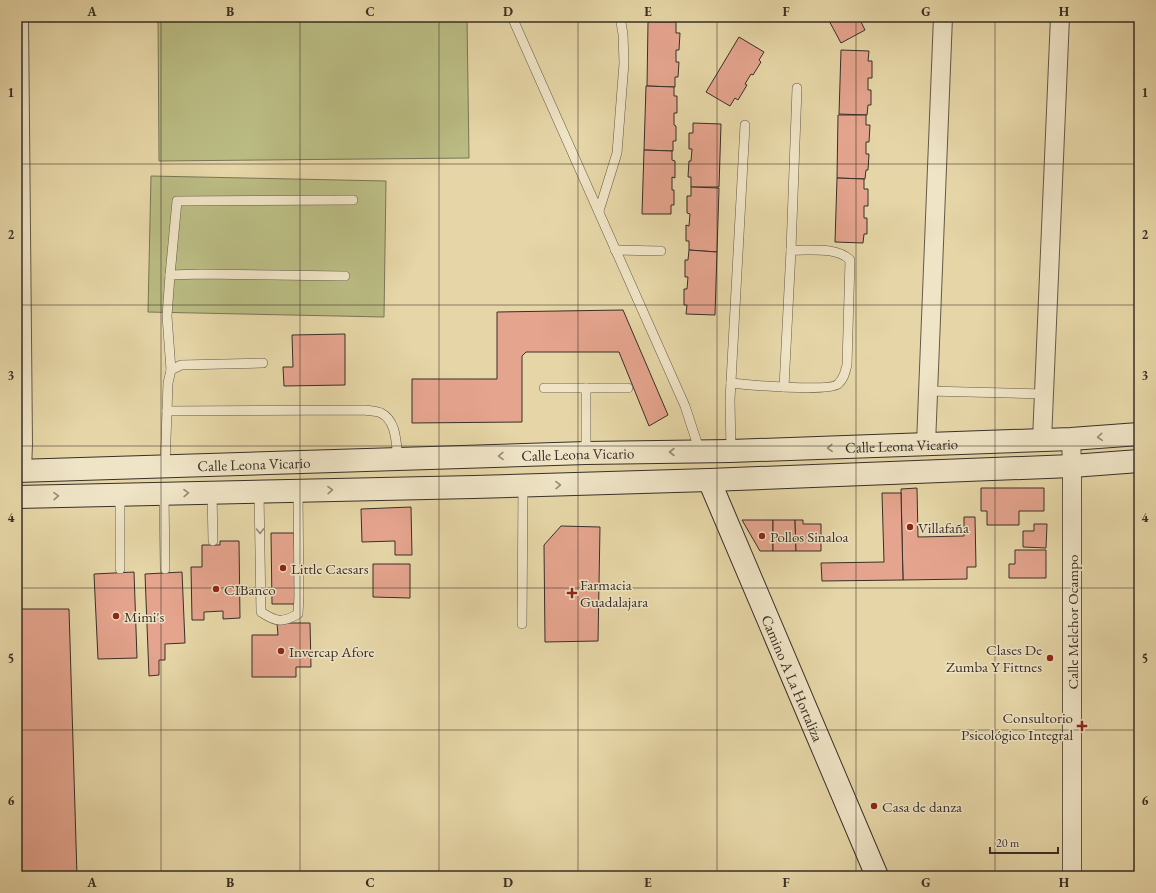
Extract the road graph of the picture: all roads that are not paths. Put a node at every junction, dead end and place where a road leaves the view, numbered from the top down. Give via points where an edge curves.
1 (19, 17) edge
2 (512, 17) edge
3 (620, 17) edge
4 (943, 17) edge
5 (1060, 17) edge
6 (797, 88) dead end
7 (745, 125) dead end
8 (353, 200) dead end
9 (599, 211) junction
10 (615, 250) junction
11 (791, 250) junction
12 (661, 251) dead end
13 (170, 275) junction
14 (346, 276) dead end
15 (263, 363) dead end
16 (171, 370) junction
17 (731, 383) junction
18 (784, 387) junction
19 (544, 388) dead end
20 (586, 388) junction
21 (628, 388) dead end
22 (928, 391) junction
23 (1044, 394) junction
24 (167, 411) junction
25 (1139, 434) edge
26 (1071, 439) junction
27 (1042, 440) junction
28 (926, 444) junction
29 (731, 451) junction
30 (586, 452) junction
31 (700, 452) junction
32 (474, 457) junction
33 (398, 459) junction
34 (1139, 461) edge
35 (165, 466) junction
36 (1072, 466) junction
37 (19, 471) edge
38 (709, 480) junction
39 (523, 486) junction
40 (474, 487) junction
41 (298, 491) junction
42 (259, 492) junction
43 (212, 493) junction
44 (164, 494) junction
45 (120, 495) junction
46 (17, 497) edge
47 (213, 541) dead end
48 (120, 569) dead end
49 (165, 569) dead end
50 (522, 624) dead end
51 (877, 876) edge
52 (1072, 876) edge

1 - 37 street via 23,428
2 - 9 lane
3 - 9 lane via 624,63 617,153
4 - 22 street
5 - 23 street
6 - 11 lane
7 - 17 lane
8 - 13 lane via 177,200
9 - 10 lane
10 - 12 lane
10 - 31 lane via 685,406
11 - 18 lane
11 - 18 lane via 832,251 844,254 850,260 847,365 844,378 837,385 828,388
13 - 14 lane
13 - 16 lane via 167,316
15 - 16 lane via 181,365
16 - 24 lane
17 - 18 lane
17 - 29 lane
19 - 20 lane
20 - 21 lane
20 - 30 lane
22 - 23 lane
22 - 28 street
23 - 27 street
24 - 33 lane via 366,410 381,413 390,421
24 - 35 lane
25 -> 26 main road, Calle Leona Vicario
26 - 27 main road, Calle Leona Vicario
26 - 36 street, Calle Melchor Ocampo
27 - 28 main road, Calle Leona Vicario
28 -> 29 main road, Calle Leona Vicario
29 - 31 main road, Calle Leona Vicario
31 -> 30 main road, Calle Leona Vicario
30 -> 32 main road, Calle Leona Vicario
32 - 33 main road, Calle Leona Vicario
32 - 40 main road
33 - 35 main road, Calle Leona Vicario
34 - 36 main road, Calle Leona Vicario
35 - 37 main road, Calle Leona Vicario
36 - 38 main road, Calle Leona Vicario
36 - 52 street, Calle Melchor Ocampo
39 -> 38 main road, Calle Leona Vicario
38 - 51 main road, Camino A La Hortaliza
39 - 40 main road, Calle Leona Vicario
39 - 50 lane
41 -> 40 main road, Calle Leona Vicario
41 - 42 main road, Calle Leona Vicario
42 -> 41 lane via 261,612 272,619 287,620 298,614
42 - 43 main road, Calle Leona Vicario
44 -> 43 main road, Calle Leona Vicario
43 - 47 lane
44 - 45 main road, Calle Leona Vicario
44 - 49 lane
46 -> 45 main road, Calle Leona Vicario
45 - 48 lane

